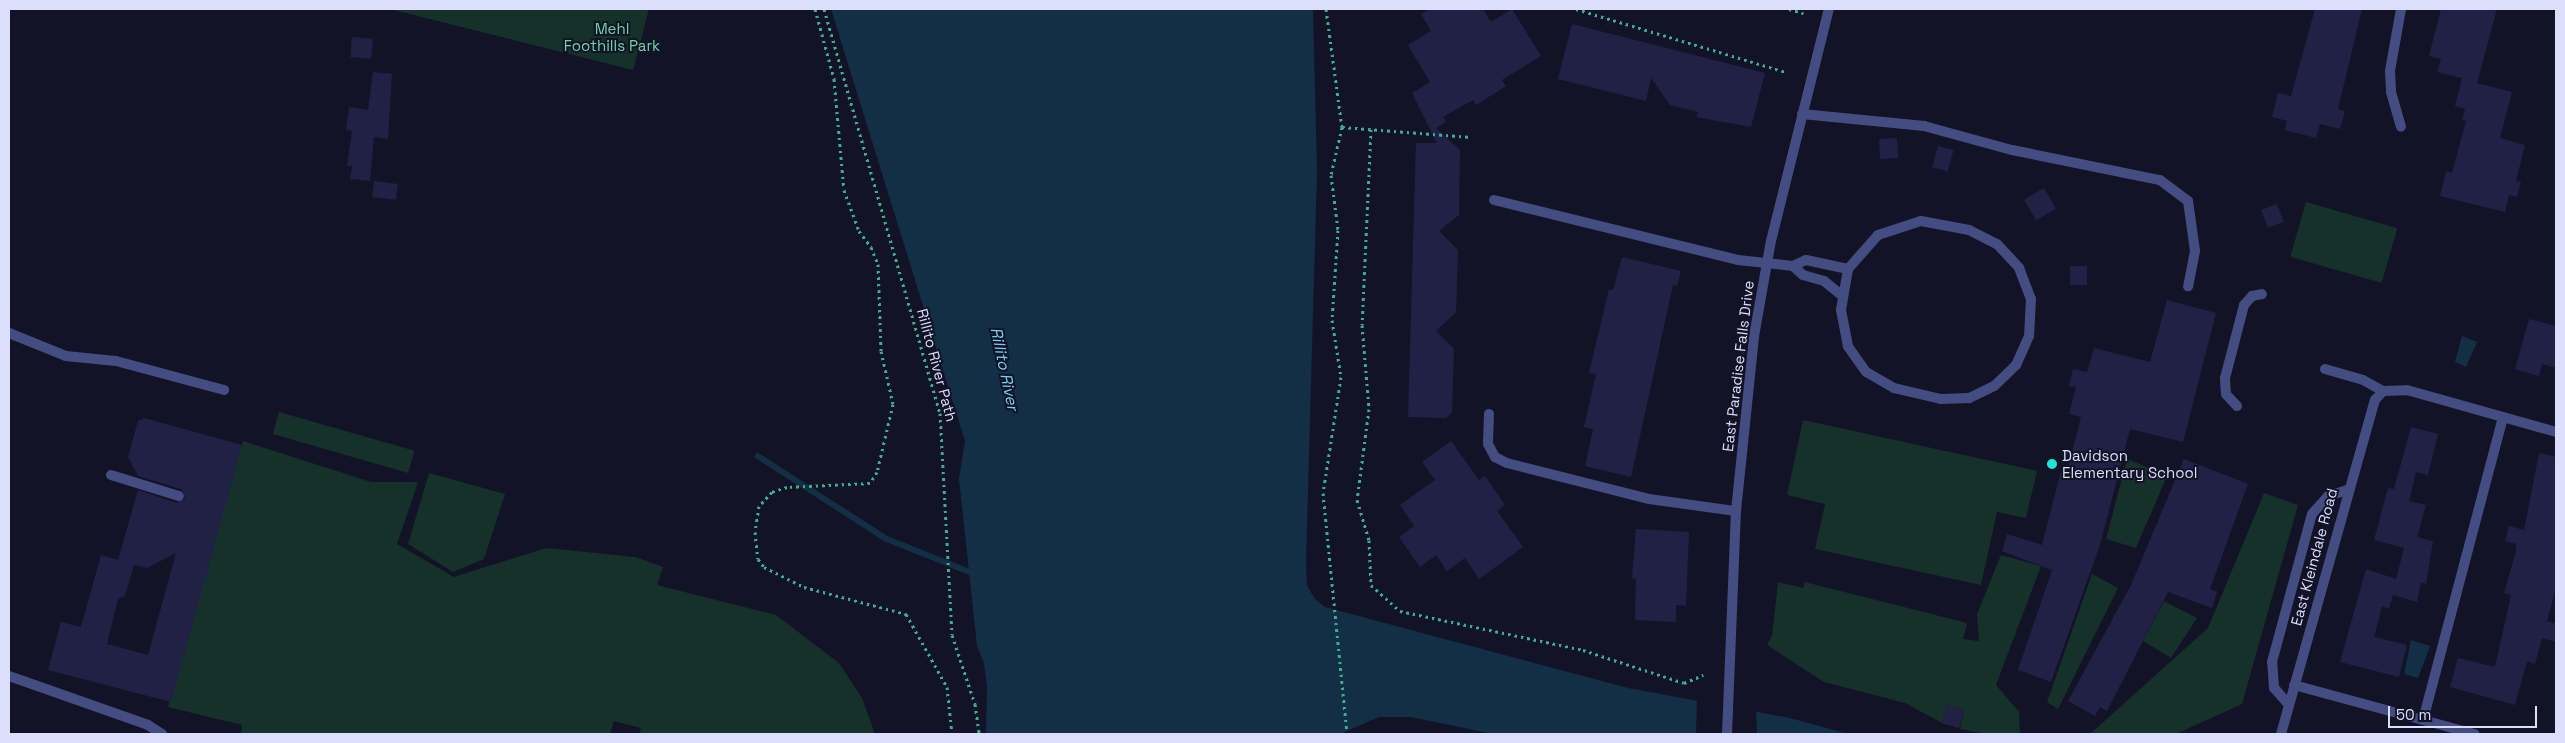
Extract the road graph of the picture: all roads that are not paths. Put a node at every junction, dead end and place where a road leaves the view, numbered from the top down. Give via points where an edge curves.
1 (1829, 9) edge
2 (2400, 9) edge
3 (1802, 114) junction
4 (2401, 127) dead end
5 (1494, 200) dead end
6 (1767, 264) junction
7 (1793, 266) junction
8 (1848, 268) junction
9 (2188, 286) dead end
10 (2262, 294) dead end
11 (1841, 295) junction
12 (9, 332) edge
13 (2325, 369) dead end
14 (224, 390) dead end
15 (2383, 391) junction
16 (2237, 406) dead end
17 (1489, 414) dead end
18 (2503, 417) junction
19 (2556, 432) edge
20 (111, 474) dead end
21 (2348, 490) junction
22 (179, 496) dead end
23 (1736, 511) junction
24 (9, 676) edge
25 (2294, 685) junction
26 (2289, 705) junction
27 (2423, 720) junction
28 (162, 734) edge
29 (1727, 734) edge
30 (2281, 734) edge
31 (2474, 734) edge

1 - 3 street, East Paradise Falls Drive
2 - 4 street via 2390,71 2391,92
3 - 6 street, East Paradise Falls Drive
3 - 9 street via 1924,126 2012,150 2160,180 2188,201 2196,251
5 - 6 street
6 - 7 street
6 - 23 street, East Paradise Falls Drive via 1754,336
7 - 8 street via 1806,260
7 - 11 street via 1803,275 1824,282
8 - 11 street
8 - 11 street via 1865,245 1891,228 1921,222 1969,230 1997,244 2019,268 2031,299 2029,336 2016,365 1994,386 1969,398 1926,396 1879,381 1856,361 1843,328
10 - 16 street via 2252,296 2244,304 2225,378 2226,394
12 - 14 street via 66,356 116,361
13 - 15 street via 2364,380
15 - 18 street via 2407,390
15 - 21 street, East Kleindale Road via 2369,412
17 - 23 street via 1488,444 1495,457 1506,463 1649,499
18 - 19 street
18 - 27 street
20 - 22 street
21 - 25 street, East Kleindale Road
21 - 26 street via 2328,496 2312,514 2272,662 2274,688
23 - 29 street, East Paradise Falls Drive
24 - 28 street via 148,725
25 - 26 street, East Kleindale Road
25 - 27 street
26 - 30 street, East Kleindale Road
27 - 31 street

